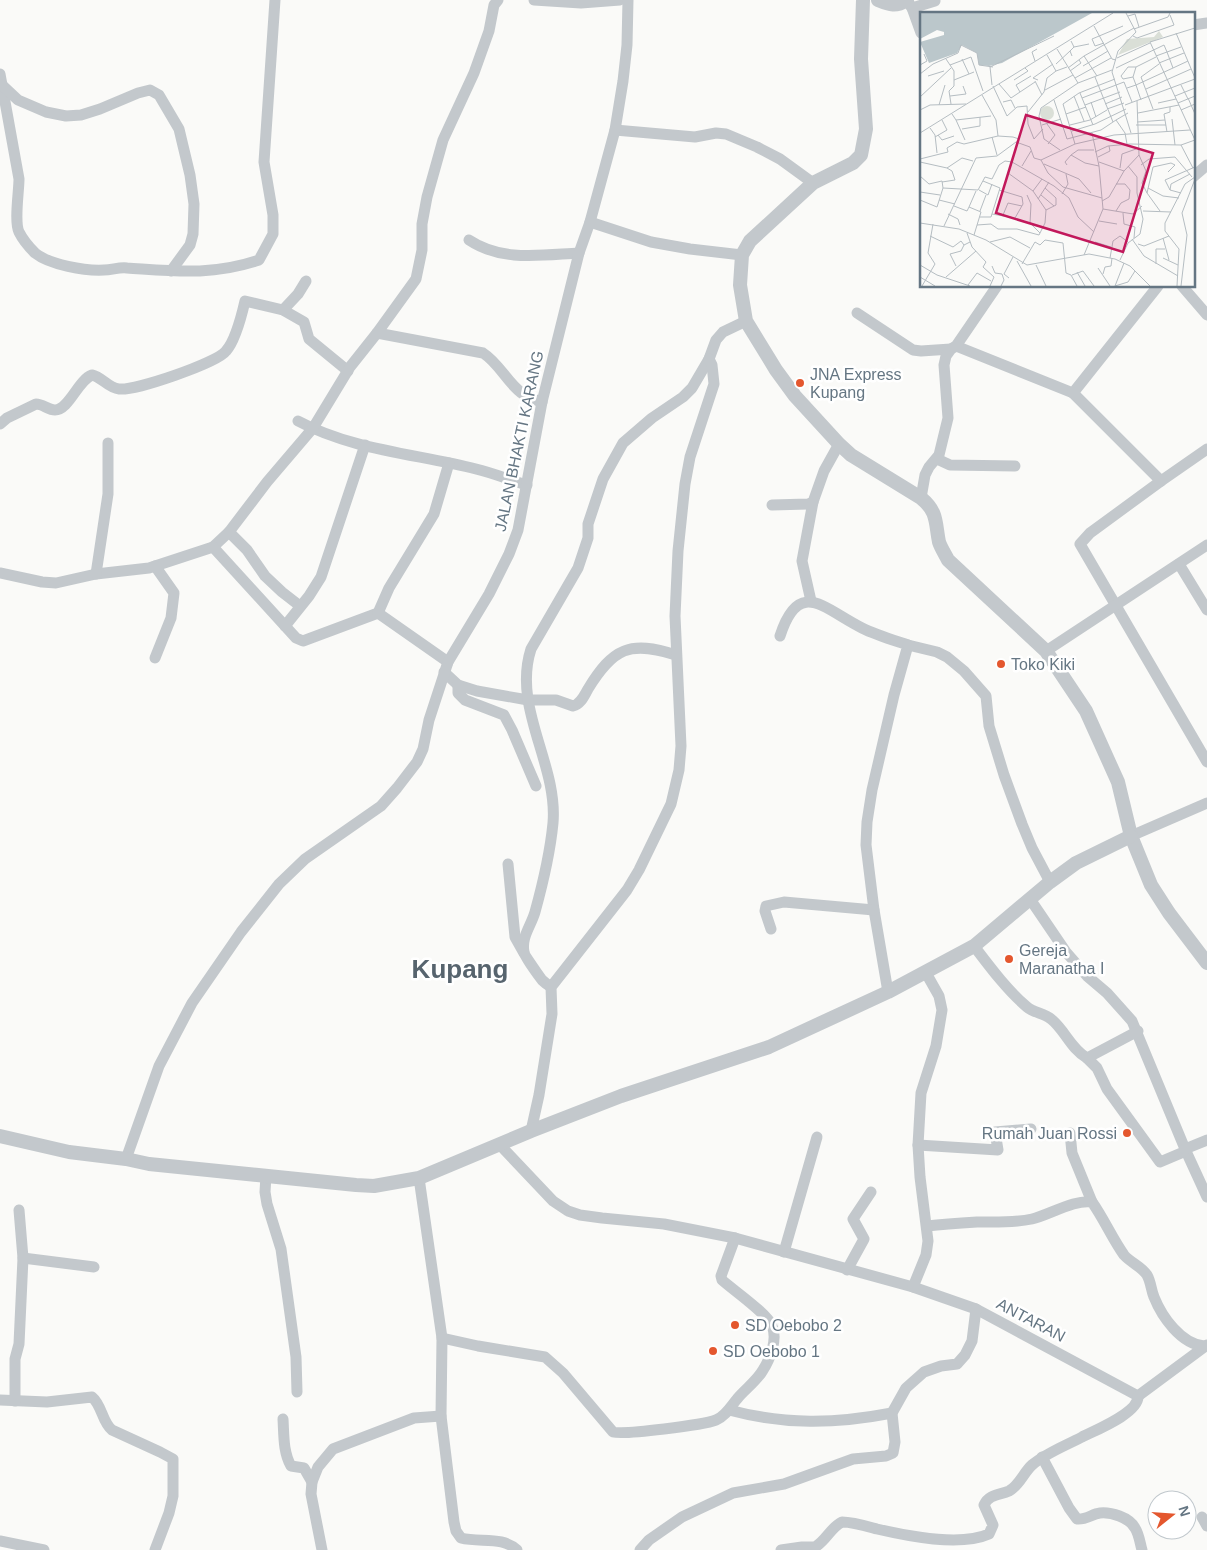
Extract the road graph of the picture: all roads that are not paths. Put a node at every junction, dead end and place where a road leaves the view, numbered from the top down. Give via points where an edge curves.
1 (275, 0) edge
2 (498, 0) edge
3 (534, 0) edge
4 (620, 0) edge
5 (628, 0) edge
6 (863, 0) edge
7 (878, 0) edge
8 (934, 1) edge
9 (909, 3) edge
10 (1207, 23) edge
11 (1194, 25) edge
12 (920, 30) edge
13 (1, 79) edge
14 (614, 130) junction
15 (1207, 165) edge
16 (1194, 176) edge
17 (813, 183) junction
18 (590, 222) junction
19 (469, 240) dead end
20 (579, 253) junction
21 (742, 255) junction
22 (171, 271) junction
23 (306, 281) dead end
24 (996, 288) edge
25 (1156, 288) edge
26 (1184, 288) edge
27 (283, 310) junction
28 (857, 313) dead end
29 (1207, 315) edge
30 (746, 321) junction
31 (377, 332) junction
32 (953, 347) junction
33 (709, 359) junction
34 (348, 371) junction
35 (1073, 393) junction
36 (542, 402) junction
37 (298, 420) dead end
38 (0, 424) edge
39 (313, 428) junction
40 (108, 443) dead end
41 (839, 444) junction
42 (365, 445) junction
43 (1207, 449) edge
44 (937, 459) junction
45 (449, 463) junction
46 (1015, 466) dead end
47 (1161, 481) junction
48 (527, 485) junction
49 (922, 498) junction
50 (813, 502) junction
51 (772, 505) dead end
52 (229, 532) junction
53 (1207, 544) edge
54 (214, 547) junction
55 (1179, 564) junction
56 (155, 566) junction
57 (0, 573) edge
58 (96, 574) junction
59 (811, 601) junction
60 (300, 606) junction
61 (1115, 606) junction
62 (1207, 610) edge
63 (378, 613) junction
64 (285, 626) junction
65 (780, 636) dead end
66 (908, 645) junction
67 (1046, 650) junction
68 (676, 655) junction
69 (155, 658) dead end
70 (446, 667) junction
71 (458, 685) junction
72 (528, 700) junction
73 (1207, 762) edge
74 (536, 786) dead end
75 (1207, 803) edge
76 (1131, 836) junction
77 (508, 864) dead end
78 (1050, 882) junction
79 (1030, 899) junction
80 (874, 910) junction
81 (771, 928) dead end
82 (974, 946) junction
83 (524, 953) junction
84 (1207, 963) edge
85 (926, 973) junction
86 (551, 987) junction
87 (888, 992) junction
88 (1138, 1031) junction
89 (1087, 1058) junction
90 (1031, 1129) dead end
91 (531, 1131) junction
92 (1070, 1133) dead end
93 (0, 1136) edge
94 (818, 1137) dead end
95 (1207, 1140) edge
96 (500, 1145) junction
97 (918, 1145) junction
98 (1186, 1150) junction
99 (126, 1159) junction
100 (266, 1175) junction
101 (419, 1178) junction
102 (871, 1192) dead end
103 (1207, 1197) edge
104 (1092, 1202) junction
105 (19, 1210) dead end
106 (927, 1226) junction
107 (735, 1238) junction
108 (784, 1252) junction
109 (23, 1258) junction
110 (94, 1267) dead end
111 (847, 1270) junction
112 (913, 1287) junction
113 (976, 1309) junction
114 (442, 1338) junction
115 (1205, 1345) edge
116 (296, 1392) dead end
117 (1138, 1396) junction
118 (0, 1400) edge
119 (15, 1401) junction
120 (729, 1410) junction
121 (892, 1413) junction
122 (441, 1416) junction
123 (283, 1419) dead end
124 (1042, 1457) junction
125 (312, 1482) junction
126 (0, 1541) edge
127 (44, 1550) edge
128 (155, 1550) edge
129 (322, 1550) edge
130 (518, 1550) edge
131 (640, 1550) edge
132 (781, 1550) edge
133 (1142, 1550) edge

1 - 22 street via 264,162 273,234 258,260 197,272
2 - 31 street via 474,73 443,140 427,197 416,279
3 - 4 street via 581,3
5 - 14 street, JALAN BHAKTI KARANG via 627,45
6 - 17 street via 861,59 866,113 862,155
7 - 9 street via 889,5
8 - 9 street
9 - 12 street
10 - 11 street
13 - 22 street via 19,179 18,230 35,253 52,262 77,268
13 - 22 street via 18,100 46,112 66,116 81,115 150,90 159,94 179,129 194,204 190,245
14 - 17 street via 695,137 726,134 780,159
14 - 18 street, JALAN BHAKTI KARANG
15 - 16 street
17 - 21 street via 750,241
18 - 20 street, JALAN BHAKTI KARANG
18 - 21 street via 651,242
19 - 20 street via 485,248 522,256
20 - 36 street, JALAN BHAKTI KARANG
21 - 30 street via 740,285
23 - 27 street
24 - 32 street
25 - 35 street
26 - 29 street
27 - 34 street via 304,322 309,339
27 - 38 street via 245,301 230,345 220,358 136,388 115,388 92,375 84,379 59,409 36,404
28 - 32 street via 913,350
30 - 33 street via 723,332 716,340
30 - 41 street via 795,396
31 - 34 street
31 - 36 street via 484,353 493,359 524,396
32 - 35 street
32 - 44 street via 944,365 948,418
33 - 68 street via 714,376 713,390 690,457 685,484 678,552
33 - 72 street via 692,388 628,438 612,460 588,524 588,538 578,568 531,649 526,676
34 - 39 street
35 - 47 street
36 - 48 street, JALAN BHAKTI KARANG
37 - 39 street
39 - 42 street
39 - 52 street
40 - 58 street via 108,494
41 - 49 street via 852,456
41 - 50 street via 824,470
42 - 45 street
42 - 60 street via 321,577
43 - 47 street
44 - 46 street via 950,465
44 - 49 street via 925,475
45 - 48 street
45 - 63 street via 434,514 389,588
47 - 61 street via 1090,533 1080,544
48 - 70 street, JALAN BHAKTI KARANG via 518,530 509,554
49 - 67 street via 935,516 939,542 948,560
50 - 51 street
50 - 59 street via 802,561
52 - 54 street
52 - 60 street via 247,550 265,576
53 - 55 street
54 - 56 street
54 - 64 street
55 - 61 street
55 - 62 street
56 - 58 street
56 - 69 street via 174,593 171,618
57 - 58 street via 56,583
59 - 65 street via 794,607
59 - 66 street via 863,628
60 - 64 street
61 - 67 street
61 - 73 street
63 - 64 street via 303,641
63 - 70 street
66 - 78 street via 947,657 986,696 989,726 1004,775 1032,848
66 - 80 street via 867,822 866,845
67 - 76 street via 1086,711 1103,747 1118,782
68 - 72 street via 643,648 614,655 573,706 556,700
68 - 86 street via 681,746 671,804 627,890
70 - 71 street
70 - 99 street, JALAN BHAKTI KARANG via 422,749 409,774 381,806 305,859 279,884 192,1003 158,1066
71 - 72 street
71 - 74 street via 458,693 465,700 504,715
72 - 83 street via 550,784 553,822 547,865 534,915 525,934
75 - 76 street
76 - 78 street via 1076,863
76 - 84 street via 1151,885
77 - 83 street via 515,938
78 - 79 street
79 - 82 street
79 - 88 street via 1066,952 1122,1008
80 - 81 street via 773,903 766,906 765,911
80 - 87 street
82 - 85 street
82 - 89 street via 1029,1009 1051,1018 1072,1047
83 - 86 street via 542,980
85 - 87 street
85 - 97 street via 939,996 942,1010 936,1046 921,1093
86 - 91 street via 552,1014
87 - 91 street via 769,1047 621,1096
88 - 89 street
88 - 98 street
89 - 98 street via 1160,1162
90 - 97 street via 995,1132 998,1150
91 - 96 street
92 - 104 street via 1072,1153
93 - 99 street via 69,1152
94 - 108 street
95 - 98 street
96 - 101 street
96 - 107 street via 552,1201 568,1211
97 - 106 street
98 - 103 street
99 - 100 street
100 - 101 street via 374,1186
100 - 116 street via 265,1192 281,1249 296,1357
101 - 114 street
102 - 111 street via 853,1220 864,1239
104 - 106 street via 1019,1221
104 - 115 street via 1124,1255 1148,1277 1161,1311 1189,1342
105 - 109 street
106 - 112 street via 926,1255
107 - 108 street
107 - 120 street via 722,1280 766,1317 774,1336 773,1348 763,1371
108 - 111 street
109 - 110 street
109 - 119 street
111 - 112 street
112 - 113 street
113 - 117 street, ANTARAN
113 - 121 street, ANTARAN via 972,1341 965,1355 957,1364 924,1372 906,1388
114 - 120 street via 545,1357 613,1432 702,1423 716,1420
114 - 122 street
115 - 117 street
117 - 124 street via 1133,1408 1109,1424
118 - 119 street
119 - 128 street via 47,1402 92,1397 112,1430 172,1459 173,1496
120 - 121 street via 780,1421 856,1420
121 - 131 street via 896,1442 893,1452 886,1456 853,1460 784,1484 732,1493 682,1517
122 - 125 street via 414,1418 333,1449 318,1467
122 - 130 street via 456,1531 461,1538 509,1543
123 - 125 street via 288,1460 292,1466 304,1468
124 - 132 street via 1009,1490 985,1501 992,1525 989,1534 981,1538 913,1537 842,1522 815,1547
124 - 133 street via 1078,1520 1099,1513 1120,1516 1134,1526
125 - 129 street via 311,1494
126 - 127 street

